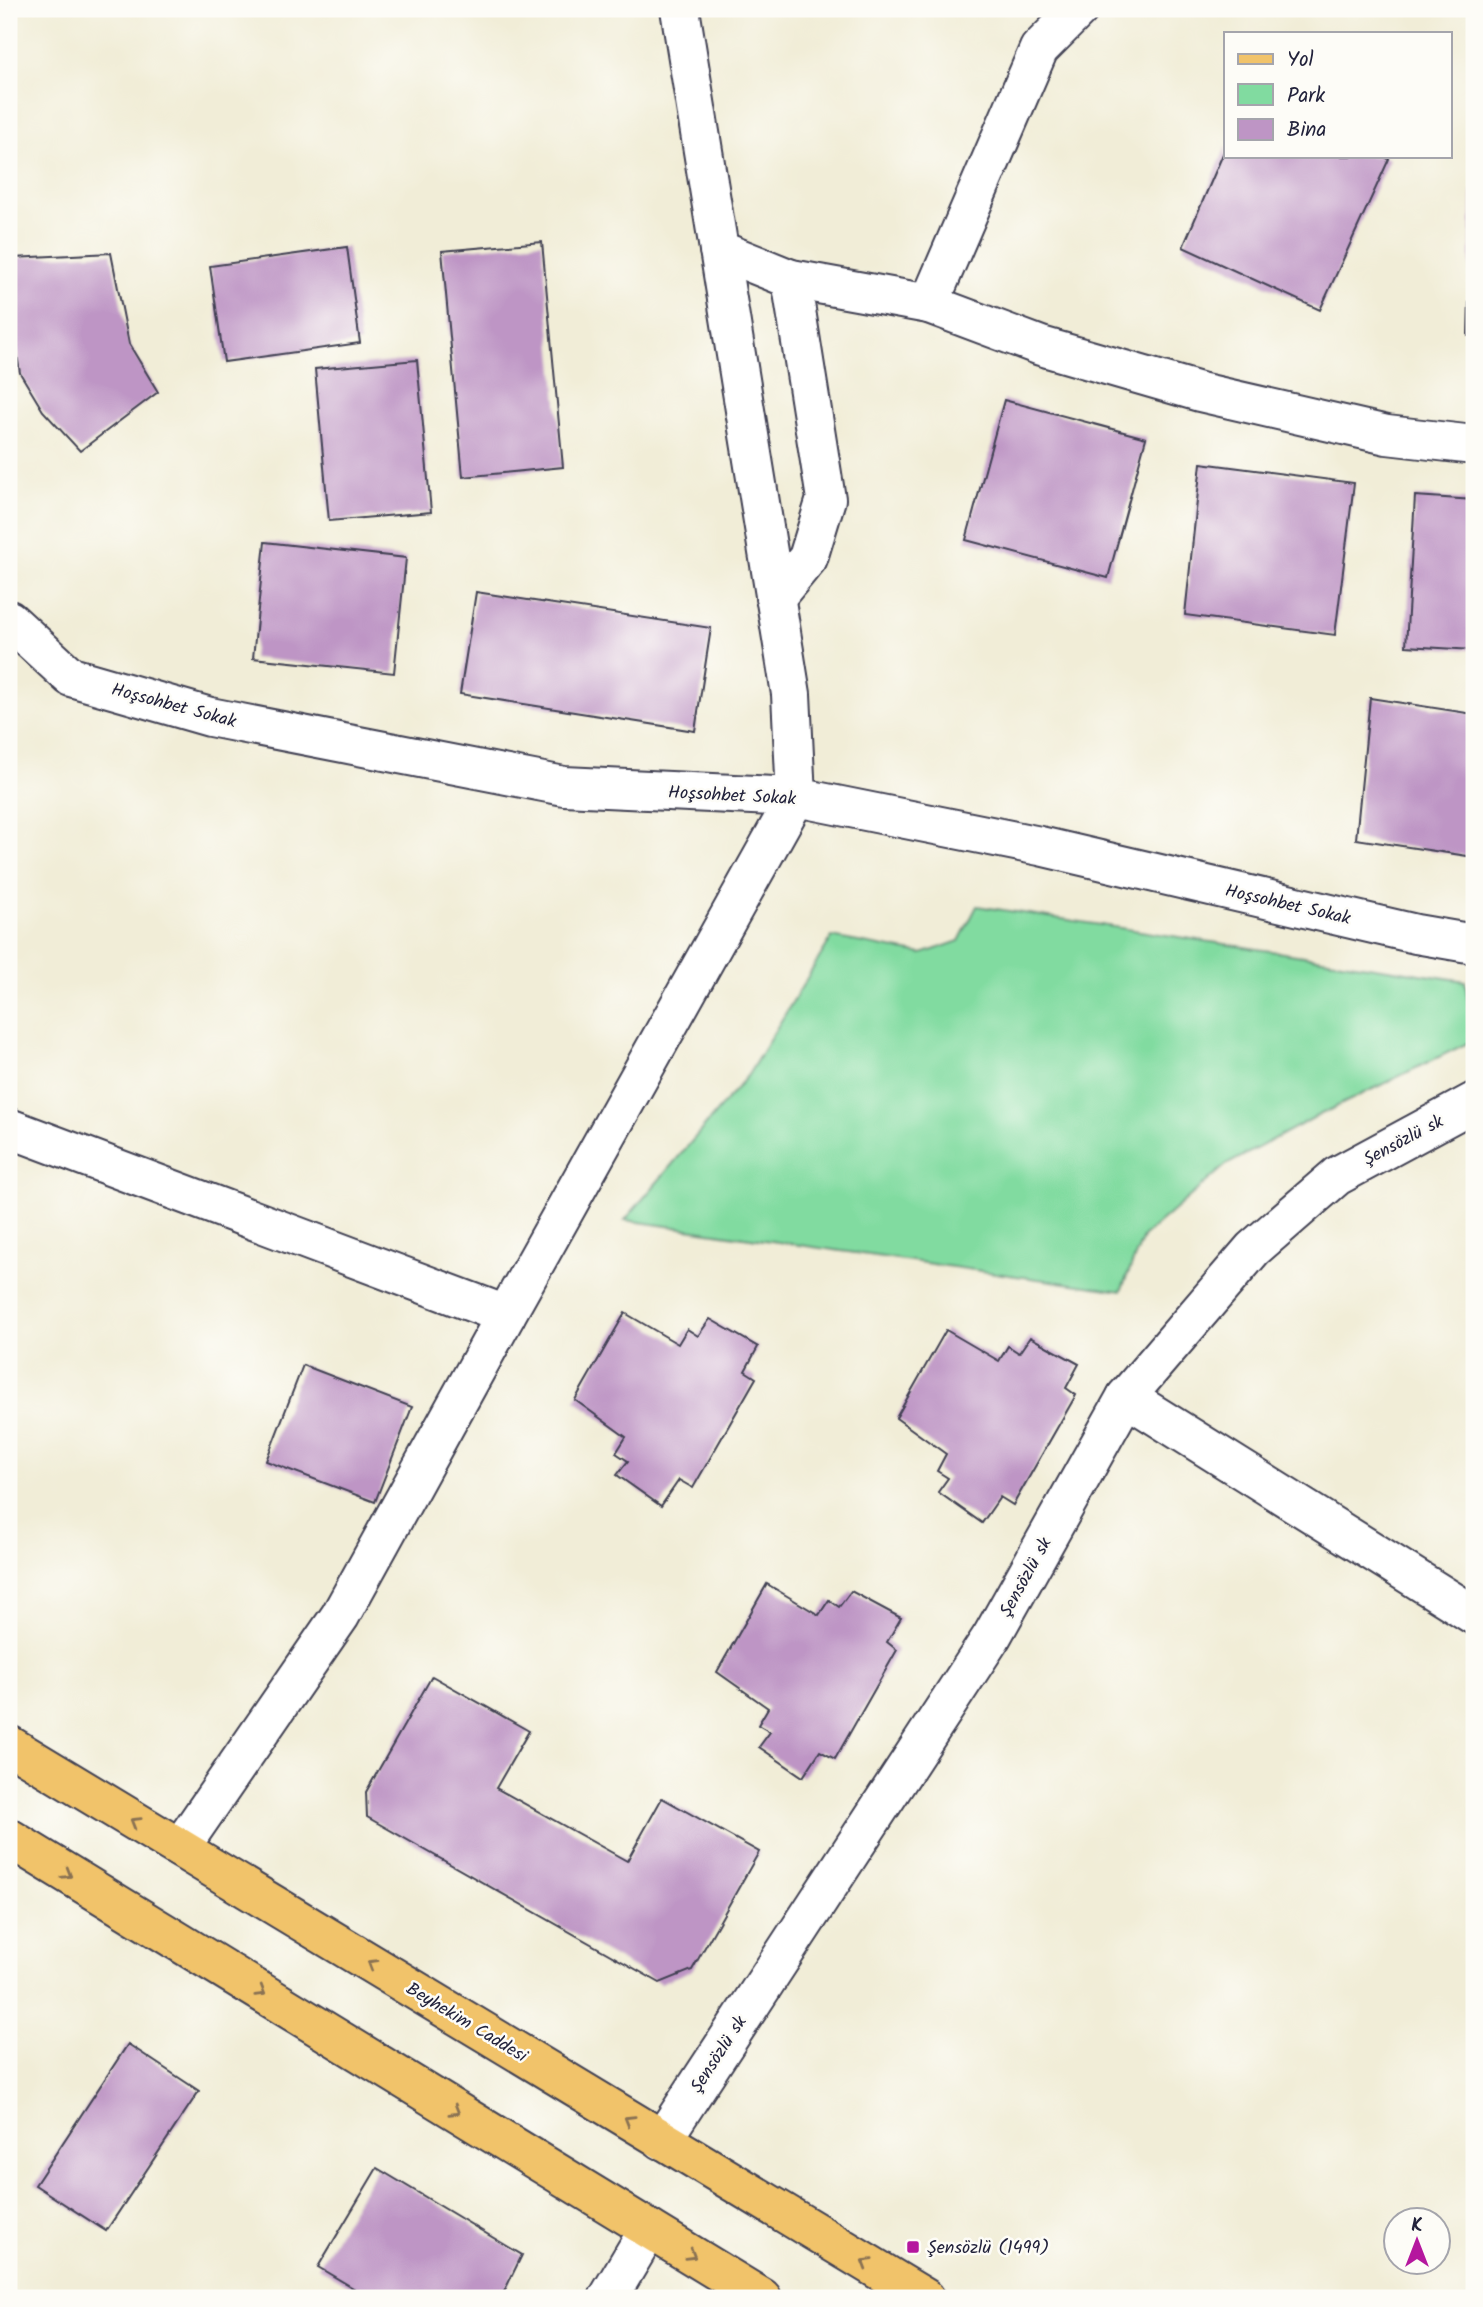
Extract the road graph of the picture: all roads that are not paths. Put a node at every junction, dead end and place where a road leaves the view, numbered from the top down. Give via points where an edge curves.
1 (680, 9) edge
2 (1079, 9) edge
3 (719, 250) junction
4 (791, 278) junction
5 (929, 304) junction
6 (1474, 445) edge
7 (775, 598) junction
8 (9, 620) edge
9 (796, 797) junction
10 (1474, 944) edge
11 (1474, 1102) edge
12 (9, 1128) edge
13 (506, 1315) junction
14 (1126, 1397) junction
15 (1474, 1615) edge
16 (9, 1745) edge
17 (9, 1838) edge
18 (180, 1849) junction
19 (663, 2140) junction
20 (649, 2229) junction
21 (608, 2298) edge
22 (762, 2298) edge
23 (925, 2298) edge

1 - 3 street
2 - 5 street via 1038,49
3 - 4 street
3 - 7 street
4 - 5 street
4 - 7 street via 826,499 808,558
5 - 6 street via 1041,346 1200,392 1387,435
7 - 9 street via 791,694
8 - 9 street, Hoşsohbet Sokak via 71,677 210,717 564,786
9 - 10 street, Hoşsohbet Sokak via 1040,846
9 - 13 street
11 - 14 street, Şensözlü sk via 1337,1176 1253,1249
12 - 13 street
13 - 18 street via 340,1616
14 - 15 street
14 - 19 street, Şensözlü sk via 992,1636
18 -> 16 main road, Beyhekim Caddesi
17 -> 20 main road
19 -> 18 main road, Beyhekim Caddesi
23 -> 19 main road, Beyhekim Caddesi
20 - 21 street
20 -> 22 main road

